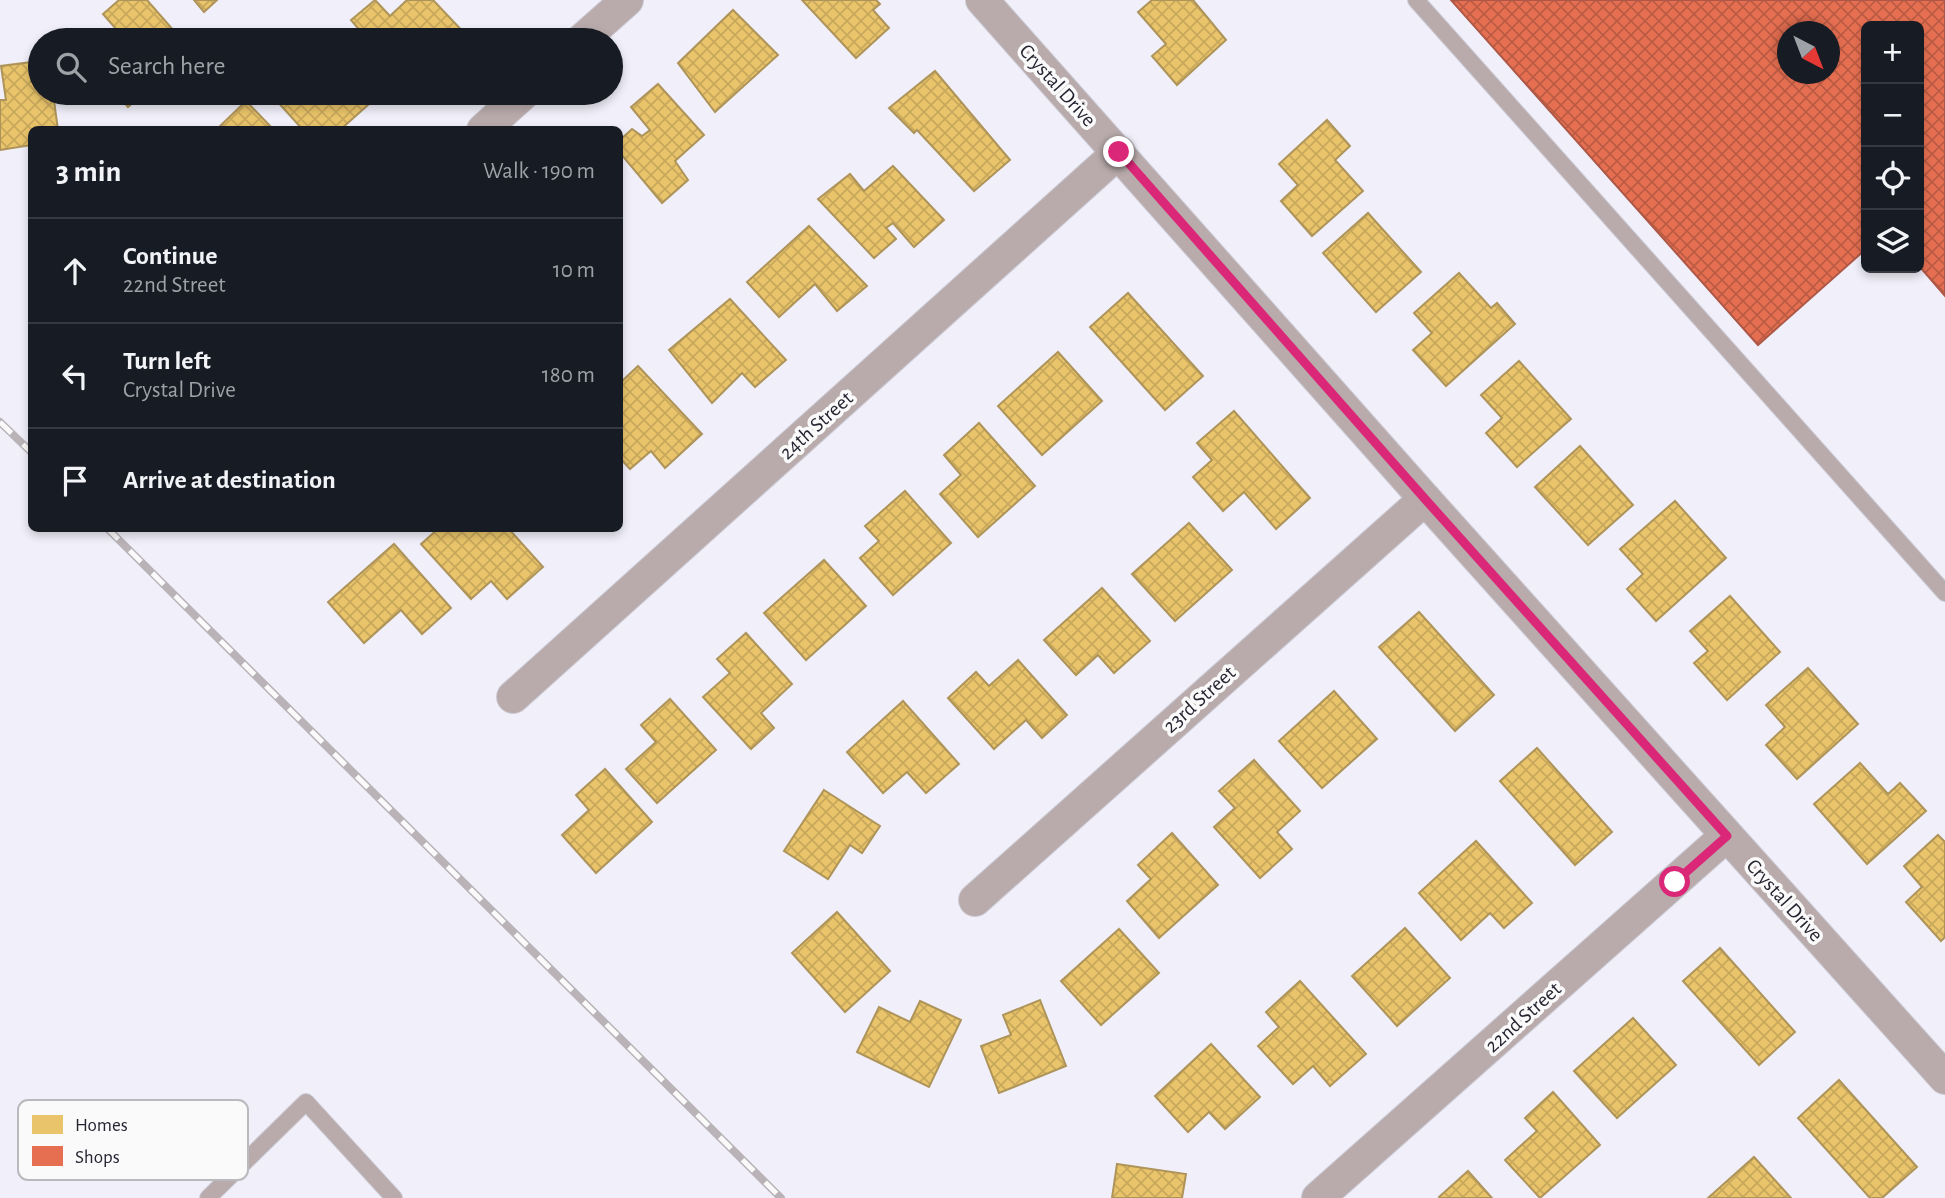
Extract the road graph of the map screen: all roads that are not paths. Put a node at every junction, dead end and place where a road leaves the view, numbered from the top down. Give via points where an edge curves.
1 (627, 0) edge
2 (982, 0) edge
3 (1416, 0) edge
4 (596, 28) edge
5 (511, 105) edge
6 (487, 126) edge
7 (1119, 152) junction
8 (1425, 499) junction
9 (1945, 593) edge
10 (513, 697) dead end
11 (1727, 836) junction
12 (975, 900) dead end
13 (1945, 1078) edge
14 (248, 1159) edge
15 (226, 1180) edge
16 (208, 1198) edge
17 (394, 1198) edge
18 (1318, 1198) edge

1 - 4 street
2 - 7 street, Crystal Drive
3 - 9 lane
5 - 6 street
7 - 8 street, Crystal Drive
7 - 10 street, 24th Street
8 - 11 street, Crystal Drive
8 - 12 street, 23rd Street
11 - 13 street, Crystal Drive
11 - 18 street, 22nd Street
14 - 17 lane via 306,1102
15 - 16 lane

